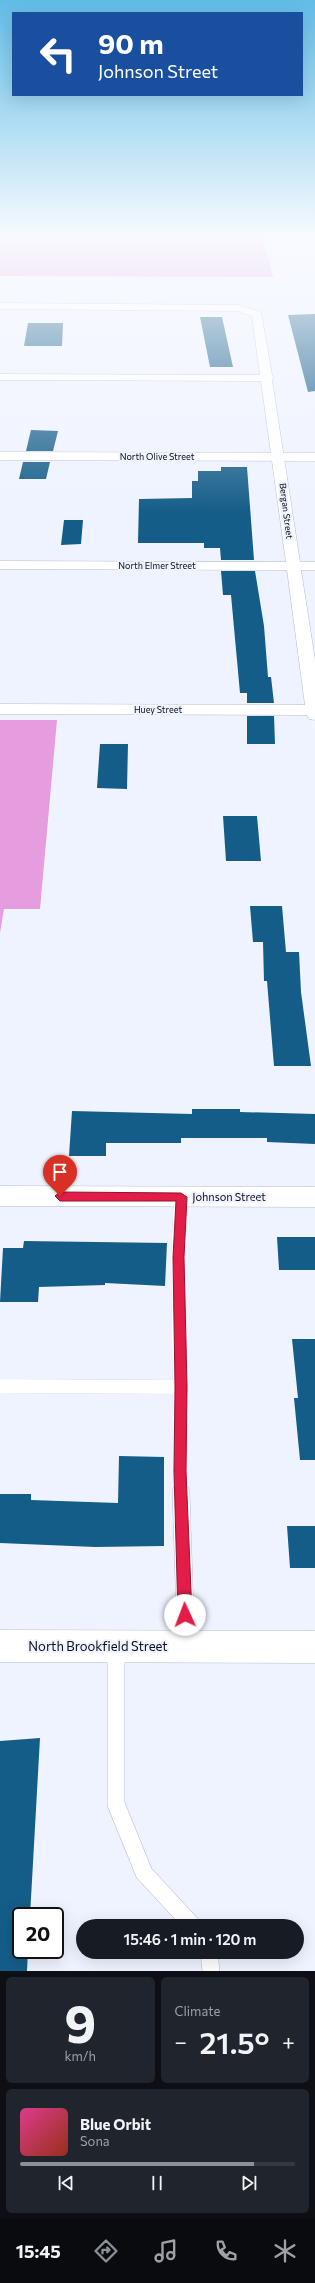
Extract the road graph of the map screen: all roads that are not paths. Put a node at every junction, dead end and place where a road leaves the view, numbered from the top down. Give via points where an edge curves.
1 (260, 329) edge
2 (0, 377) edge
3 (268, 378) junction
4 (0, 456) edge
5 (279, 457) junction
6 (315, 457) edge
7 (0, 565) edge
8 (293, 566) junction
9 (315, 566) edge
10 (0, 709) edge
11 (315, 712) edge
12 (0, 1196) edge
13 (181, 1197) junction
14 (315, 1197) edge
15 (0, 1386) edge
16 (181, 1387) junction
17 (0, 1646) edge
18 (116, 1647) junction
19 (186, 1647) junction
20 (315, 1647) edge
21 (187, 1919) edge
22 (210, 1959) edge
23 (211, 1971) edge

1 - 3 street, Bergan Street
2 - 3 street
3 - 5 street, Bergan Street
4 - 5 street, North Olive Street
5 - 6 street, North Olive Street
5 - 8 street, Bergan Street
7 - 8 street, North Elmer Street
8 - 9 street, North Elmer Street
8 - 11 street, Bergan Street
10 - 11 street, Huey Street
12 - 13 street, Johnson Street
13 - 14 street, Johnson Street
13 - 16 lane via 178,1257
15 - 16 lane
16 - 19 lane via 180,1471
17 - 18 street, North Brookfield Street
18 - 19 street, North Brookfield Street
18 - 21 lane via 116,1804 144,1873
19 - 20 street, North Brookfield Street
22 - 23 lane

